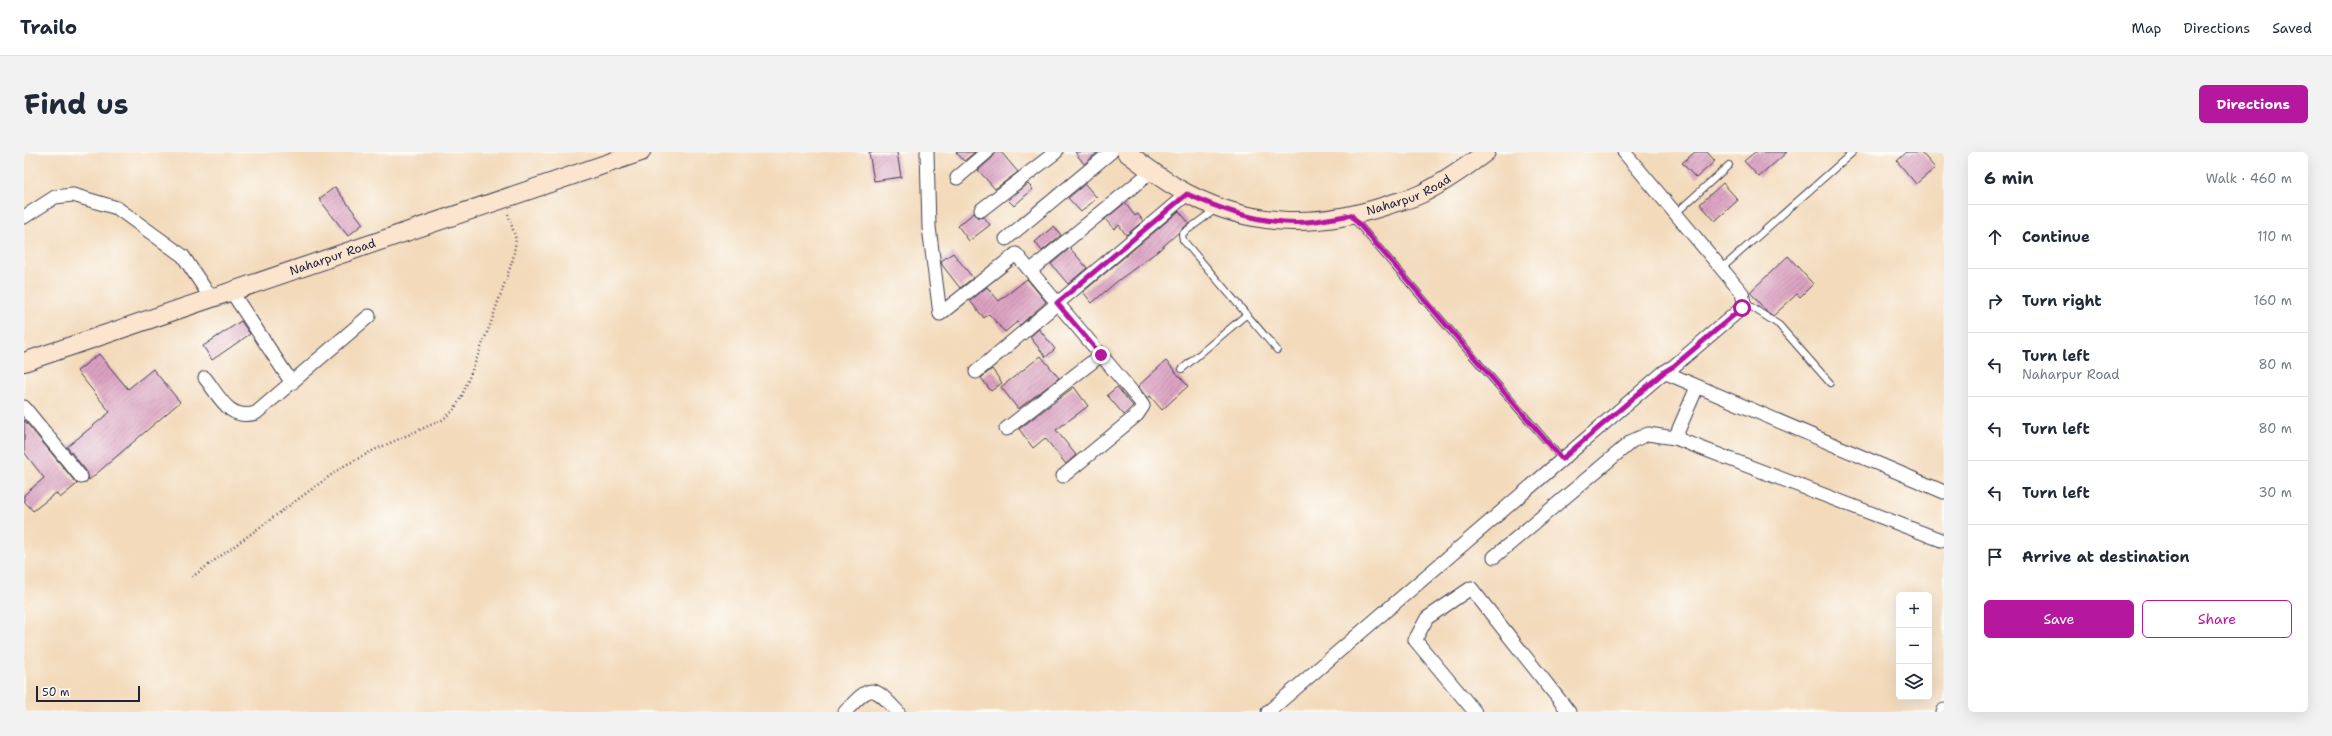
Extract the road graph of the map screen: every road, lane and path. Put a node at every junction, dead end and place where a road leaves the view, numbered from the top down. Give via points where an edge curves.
1 (642, 152) edge
2 (933, 152) edge
3 (987, 152) edge
4 (1056, 152) edge
5 (1111, 152) edge
6 (1126, 152) edge
7 (1486, 152) edge
8 (1624, 152) edge
9 (1853, 152) edge
10 (1729, 165) dead end
11 (1152, 171) junction
12 (957, 178) dead end
13 (1187, 194) junction
14 (503, 199) junction
15 (1218, 208) junction
16 (981, 210) dead end
17 (1675, 214) junction
18 (1351, 215) junction
19 (24, 217) edge
20 (1006, 239) dead end
21 (1721, 269) junction
22 (1030, 270) junction
23 (231, 291) junction
24 (211, 298) junction
25 (1744, 302) junction
26 (1057, 303) junction
27 (1247, 314) junction
28 (369, 316) dead end
29 (1277, 350) dead end
30 (1101, 355) junction
31 (25, 359) edge
32 (1182, 369) dead end
33 (976, 372) dead end
34 (1664, 372) junction
35 (206, 378) dead end
36 (292, 383) junction
37 (1830, 383) dead end
38 (1697, 387) junction
39 (24, 407) edge
40 (1006, 429) dead end
41 (1675, 438) junction
42 (1562, 459) junction
43 (1063, 476) dead end
44 (81, 477) dead end
45 (1944, 492) edge
46 (1941, 540) dead end
47 (1494, 557) dead end
48 (192, 577) dead end
49 (1271, 711) edge
50 (845, 712) edge
51 (898, 712) edge
52 (1475, 712) edge
53 (1569, 712) edge

1 - 14 street, Naharpur Road
2 - 22 street via 929,227 940,314 1016,254
3 - 12 street
4 - 16 street
5 - 20 street
6 - 11 street, Naharpur Road
7 - 18 street, Naharpur Road via 1422,194 1362,214
8 - 17 street
9 - 21 lane
10 - 17 lane
11 - 13 street, Naharpur Road
11 - 22 street
13 - 15 street, Naharpur Road
13 - 26 street
14 - 23 street, Naharpur Road
14 - 48 path via 516,239 513,260 454,411 442,420 342,467
15 - 18 street, Naharpur Road via 1284,222 1314,221
15 - 27 lane via 1186,230 1182,234 1183,240
17 - 21 street
18 - 42 lane
19 - 24 street via 55,197 73,195 117,208 183,256
21 - 25 street via 1742,293
22 - 26 street
23 - 24 street, Naharpur Road
23 - 36 street
24 - 31 street, Naharpur Road
25 - 34 street via 1738,314
25 - 37 lane via 1779,325
26 - 30 street
26 - 33 street
27 - 29 lane
27 - 32 lane
28 - 36 street
30 - 40 street
30 - 43 street via 1142,406 1136,415
34 - 38 street
34 - 42 street
35 - 36 street via 227,406 236,414 245,416 256,413
38 - 41 street
38 - 45 street
39 - 44 street
41 - 46 street
41 - 47 street via 1648,434 1632,441
42 - 49 street
50 - 51 street via 865,692 873,690 880,692
52 - 53 street via 1415,640 1427,618 1471,588

